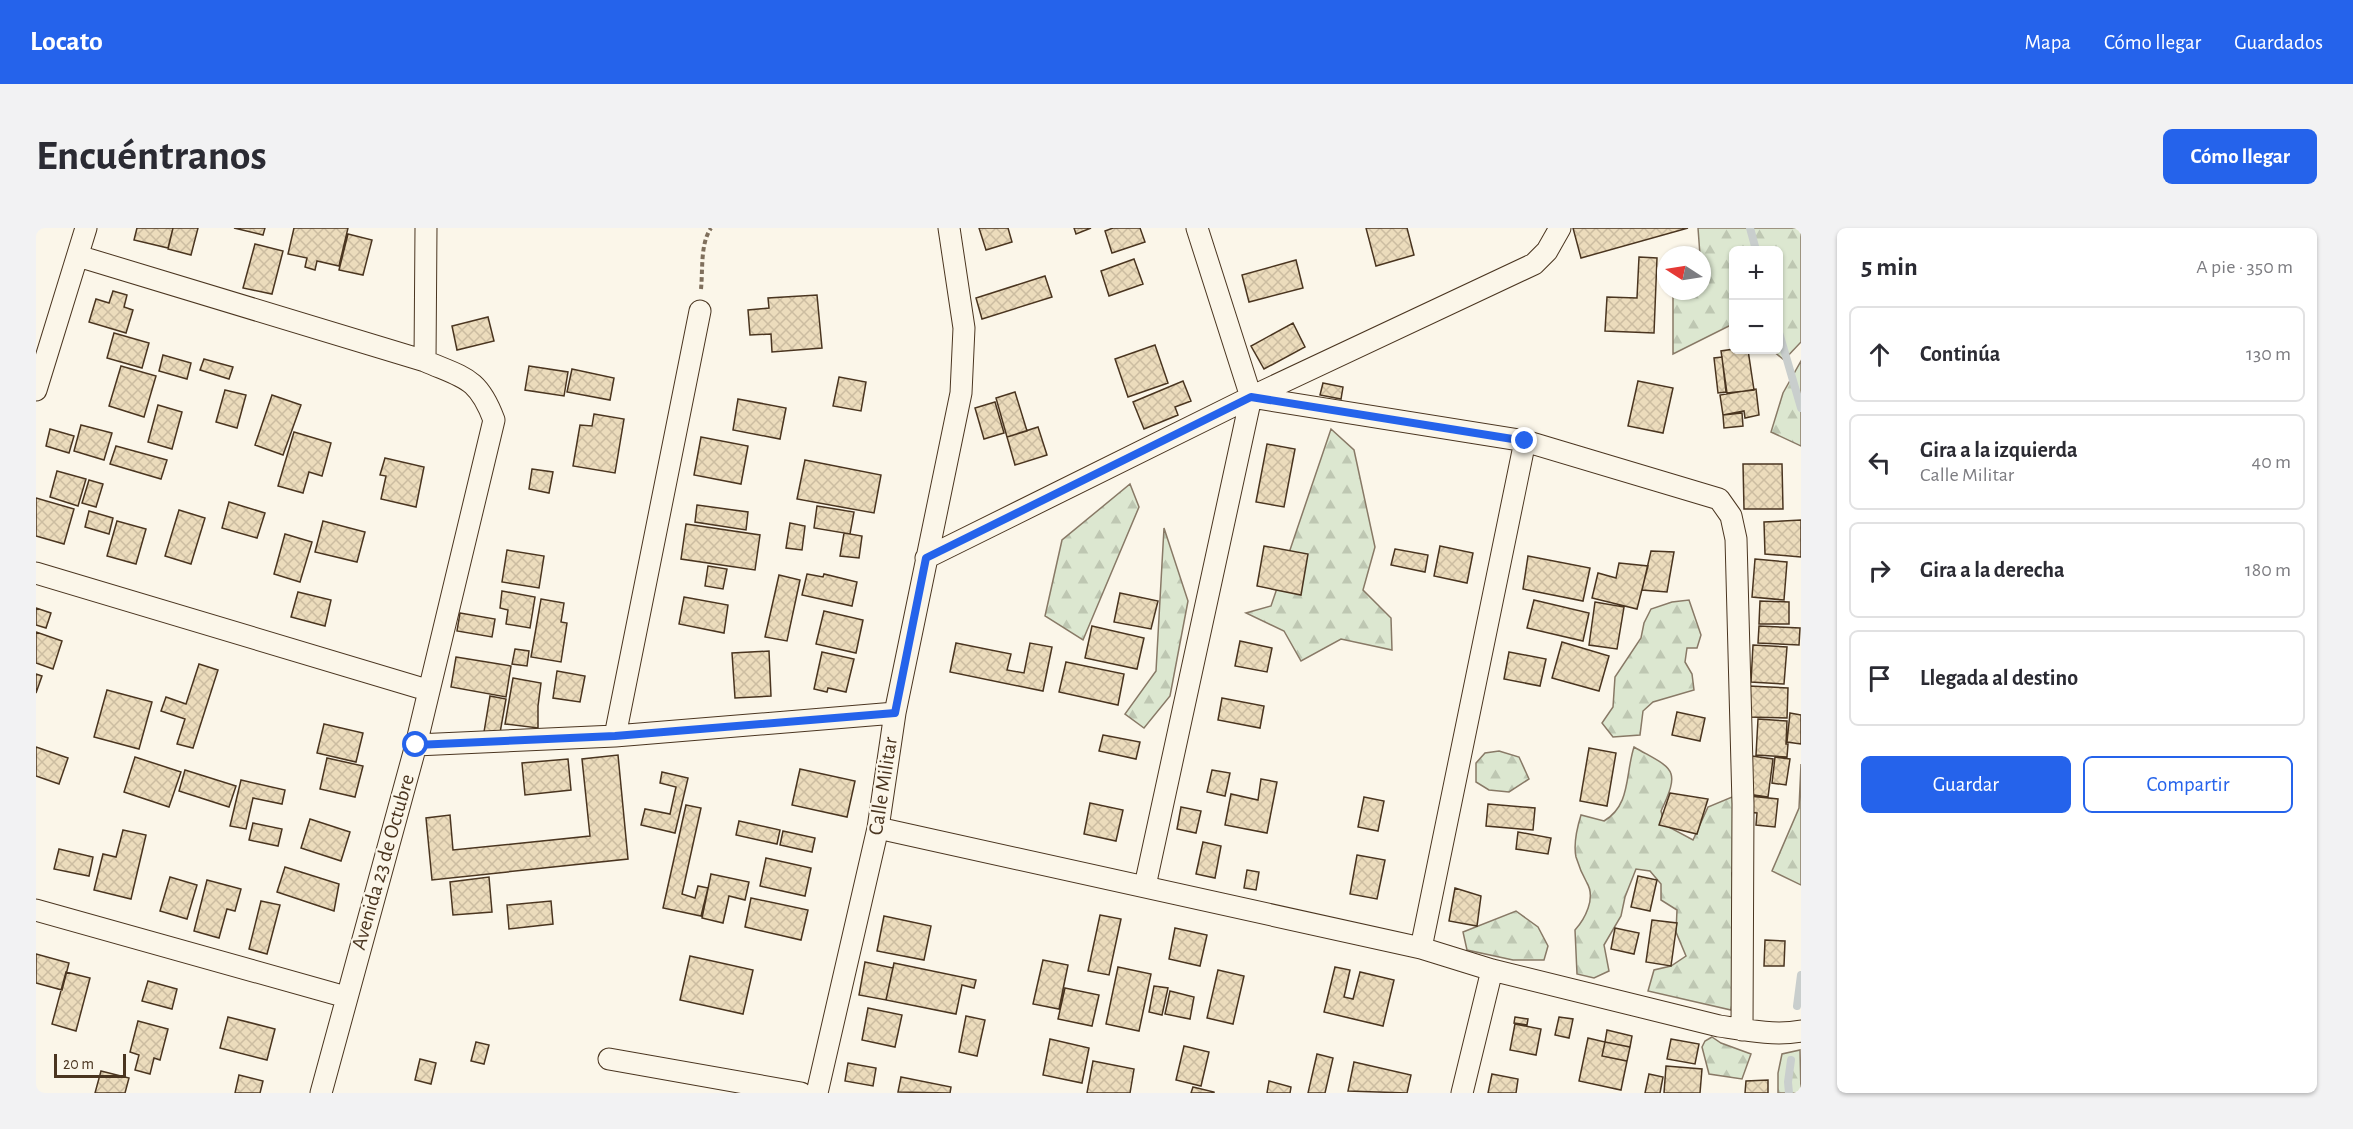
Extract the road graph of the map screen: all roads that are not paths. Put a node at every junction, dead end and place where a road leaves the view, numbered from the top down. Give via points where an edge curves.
1 (86, 228) edge
2 (426, 228) edge
3 (949, 228) edge
4 (1197, 228) edge
5 (1560, 228) edge
6 (78, 256) junction
7 (700, 311) road end
8 (424, 361) junction
9 (36, 390) edge
10 (1251, 397) junction
11 (1525, 441) junction
12 (926, 558) junction
13 (36, 573) edge
14 (427, 690) junction
15 (895, 713) junction
16 (615, 736) junction
17 (416, 745) junction
18 (878, 828) junction
19 (1145, 886) junction
20 (36, 910) edge
21 (1421, 948) junction
22 (1492, 970) junction
23 (346, 997) junction
24 (1742, 1030) junction
25 (1801, 1031) edge
26 (609, 1059) dead end
27 (321, 1093) edge
28 (801, 1093) edge
29 (817, 1093) edge
30 (1462, 1093) edge

1 - 6 street
2 - 8 street
3 - 12 street, Calle Militar via 964,328 964,359 961,393
4 - 10 street
5 - 10 street via 1534,264
6 - 8 street
6 - 9 street
7 - 16 street
8 - 14 street, Avenida 23 de Octubre via 471,381 486,398 494,420
10 - 11 street
10 - 12 street
10 - 19 street
11 - 21 street
11 - 24 street via 1719,499 1731,516 1736,539 1743,804
12 - 15 street, Calle Militar
13 - 14 street
14 - 17 street, Avenida 23 de Octubre
15 - 16 street
15 - 18 street, Calle Militar
16 - 17 street
17 - 23 street, Avenida 23 de Octubre
18 - 19 street
18 - 29 street, Calle Militar
19 - 21 street
20 - 23 street
21 - 22 street
22 - 24 street
22 - 30 street
23 - 27 street, Avenida 23 de Octubre
24 - 25 street
26 - 28 street

